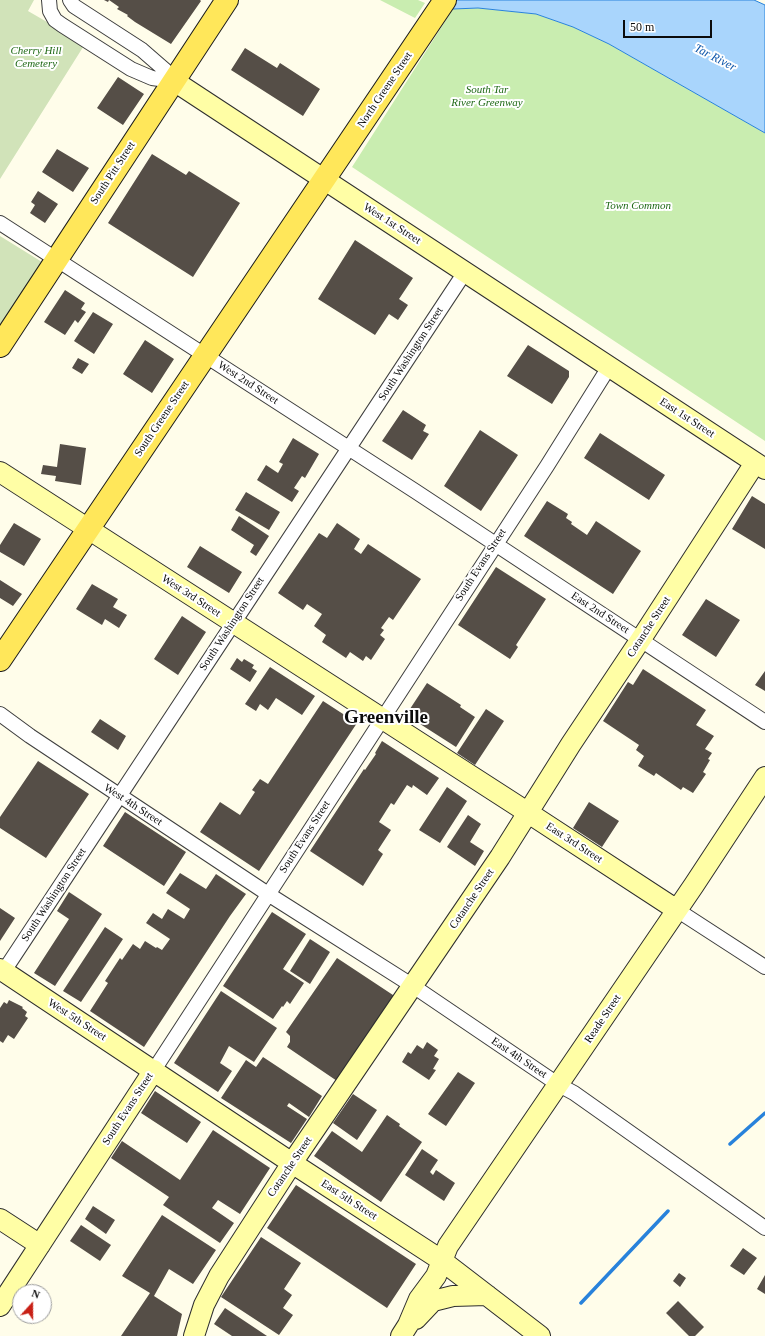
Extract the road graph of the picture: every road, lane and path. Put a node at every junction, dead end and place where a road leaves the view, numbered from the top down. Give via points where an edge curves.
1 (227, 0) edge
2 (71, 1) edge
3 (49, 4) edge
4 (439, 9) edge
5 (118, 35) junction
6 (108, 54) junction
7 (174, 81) junction
8 (324, 179) junction
9 (0, 223) edge
10 (56, 259) junction
11 (465, 272) junction
12 (0, 346) edge
13 (205, 355) junction
14 (609, 367) junction
15 (348, 448) junction
16 (760, 466) edge
17 (0, 472) edge
18 (88, 529) junction
19 (495, 544) junction
20 (233, 624) junction
21 (641, 640) junction
22 (0, 660) edge
23 (0, 714) edge
24 (382, 719) junction
25 (765, 722) edge
26 (765, 777) edge
27 (120, 796) junction
28 (527, 812) junction
29 (268, 894) junction
30 (677, 910) junction
31 (765, 967) edge
32 (1, 972) edge
33 (413, 986) junction
34 (154, 1070) junction
35 (559, 1085) junction
36 (292, 1163) junction
37 (0, 1219) edge
38 (765, 1228) edge
39 (40, 1245) junction
40 (441, 1260) junction
41 (487, 1295) junction
42 (0, 1306) edge
43 (404, 1331) edge
44 (194, 1336) edge
45 (540, 1336) edge

1 - 7 main road, South Pitt Street
2 - 3 street
2 - 5 street via 74,6
3 - 6 street via 55,20
4 - 8 main road, North Greene Street
5 - 6 street
5 - 7 street via 142,50
6 - 7 street via 131,69 152,78
7 - 8 street, West 1st Street
7 - 10 main road, South Pitt Street
8 - 11 street, West 1st Street
8 - 13 main road, South Greene Street
9 - 10 street, West 2nd Street
10 - 12 main road, South Pitt Street
10 - 13 street, West 2nd Street
11 - 14 street, West 1st Street
11 - 15 street, South Washington Street
13 - 15 street, West 2nd Street
13 - 18 main road, South Greene Street
14 - 16 street, East 1st Street
14 - 19 street, South Evans Street
15 - 19 street, West 2nd Street
15 - 20 street, South Washington Street
16 - 21 street, Cotanche Street
17 - 18 street, West 3rd Street
18 - 20 street, West 3rd Street
18 - 22 main road, South Greene Street
19 - 21 street, East 2nd Street
19 - 24 street, South Evans Street
20 - 24 street, West 3rd Street
20 - 27 street, South Washington Street
21 - 25 street, East 2nd Street
21 - 28 street, Cotanche Street
23 - 27 street, West 4th Street
24 - 28 street, East 3rd Street
24 - 29 street, South Evans Street
26 - 30 street, Reade Street
27 - 29 street, West 4th Street
27 - 32 street, South Washington Street
28 - 30 street, East 3rd Street
28 - 33 street, Cotanche Street via 500,857
29 - 33 street, East 4th Street
29 - 34 street, South Evans Street
30 - 31 street, East 3rd Street
30 - 35 street, Reade Street
32 - 34 street, West 5th Street
33 - 35 street, East 4th Street
33 - 36 street, Cotanche Street
34 - 36 street, East 5th Street
34 - 39 street, South Evans Street
35 - 38 street, East 4th Street
35 - 40 street, Reade Street via 448,1246
36 - 40 street, East 5th Street
36 - 44 street, Cotanche Street via 219,1276 204,1305
37 - 39 street
39 - 42 street, South Evans Street
40 - 41 street, East 5th Street
40 - 43 street, Reade Street via 436,1276 419,1299
41 - 43 street via 453,1296 433,1302
41 - 45 street, East 5th Street

